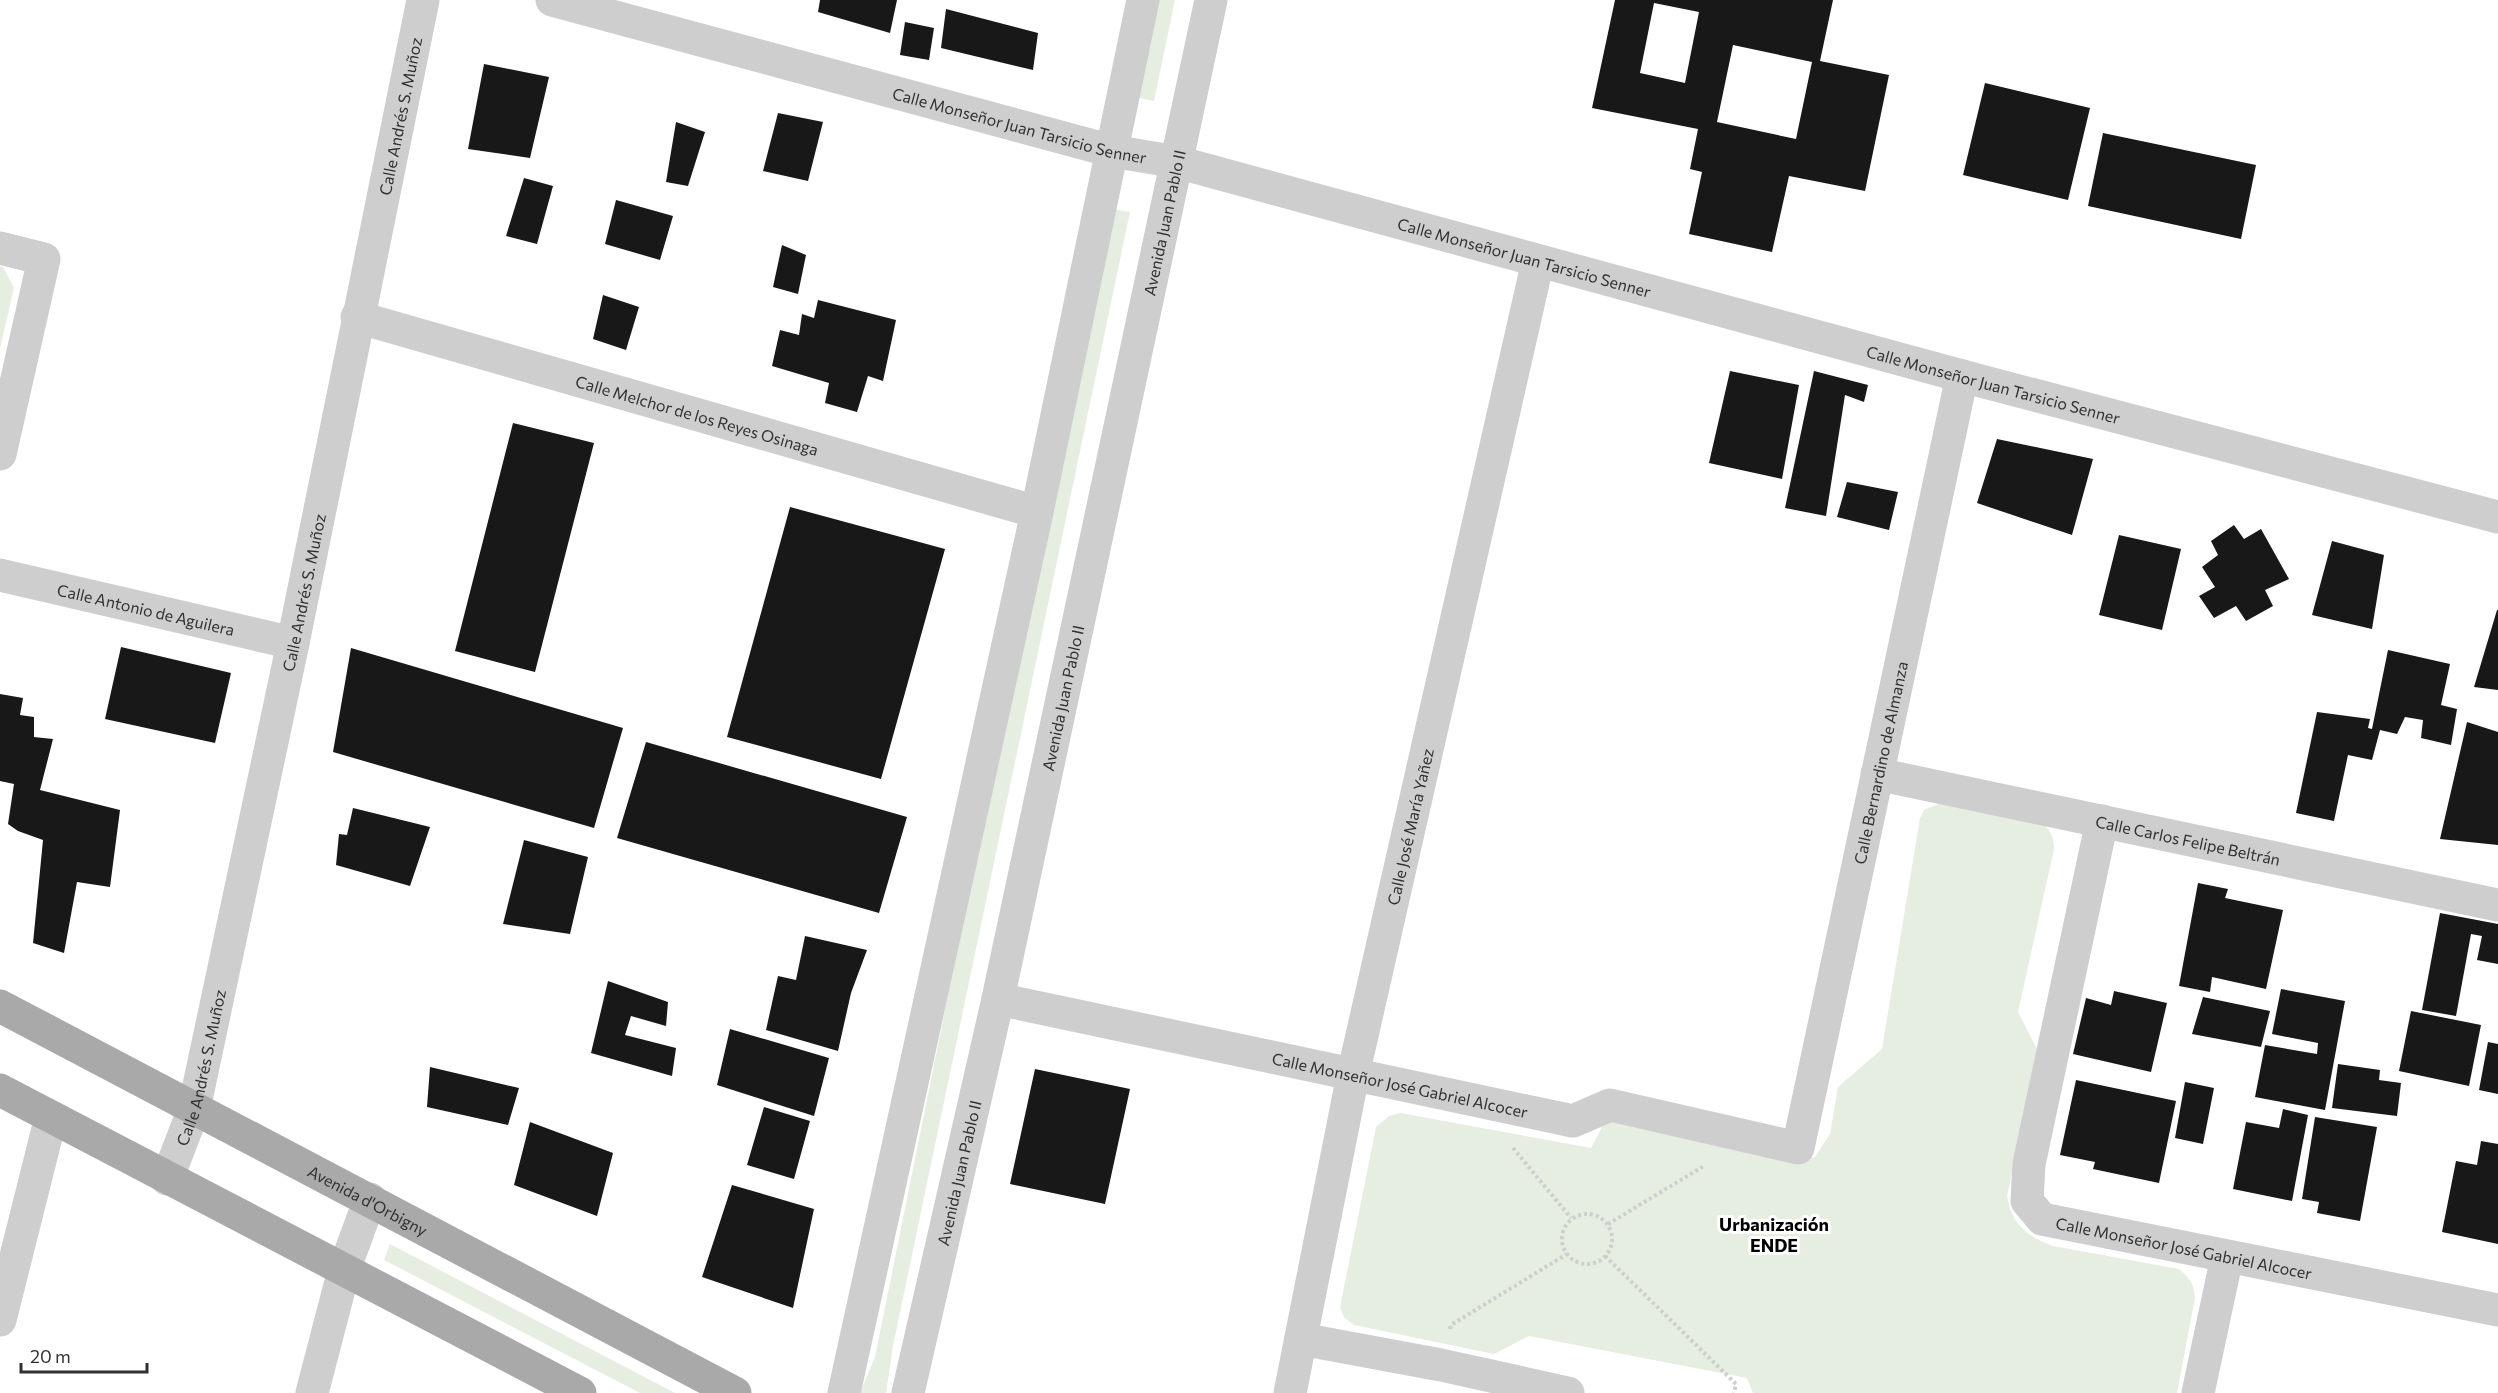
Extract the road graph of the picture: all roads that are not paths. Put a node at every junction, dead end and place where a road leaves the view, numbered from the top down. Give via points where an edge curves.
1 (423, 0) edge
2 (552, 0) edge
3 (1143, 0) edge
4 (1211, 0) edge
5 (1112, 152) junction
6 (1177, 162) junction
7 (0, 248) edge
8 (1538, 261) junction
9 (357, 317) junction
10 (1962, 376) junction
11 (0, 454) edge
12 (1037, 512) junction
13 (2498, 517) edge
14 (0, 576) edge
15 (293, 643) junction
16 (1877, 774) junction
17 (2102, 821) junction
18 (2498, 905) edge
19 (998, 999) junction
20 (0, 1006) edge
21 (1353, 1075) junction
22 (0, 1090) edge
23 (194, 1109) junction
24 (51, 1117) junction
25 (1798, 1148) joint
26 (167, 1179) junction
27 (370, 1199) junction
28 (2227, 1257) junction
29 (345, 1270) junction
30 (2498, 1310) edge
31 (0, 1320) edge
32 (1301, 1339) junction
33 (312, 1393) edge
34 (580, 1393) edge
35 (735, 1393) edge
36 (844, 1393) edge
37 (908, 1393) edge
38 (1290, 1393) edge
39 (1568, 1393) edge
40 (2198, 1393) edge

1 - 9 street, Calle Andrés S. Muñoz
2 - 5 street, Calle Monseñor Juan Tarsicio Senner
3 - 5 street
4 - 6 street, Avenida Juan Pablo II
5 - 6 street, Calle Monseñor Juan Tarsicio Senner
5 - 12 street
6 - 8 street, Calle Monseñor Juan Tarsicio Senner
6 - 19 street, Avenida Juan Pablo II
7 - 11 street via 44,259
8 - 10 street, Calle Monseñor Juan Tarsicio Senner
8 - 21 street, Calle José María Yañez
9 - 12 street, Calle Melchor de los Reyes Osinaga
9 - 15 street, Calle Andrés S. Muñoz
10 - 13 street, Calle Monseñor Juan Tarsicio Senner
10 - 16 street, Calle Bernardino de Almanza
12 - 36 street
14 - 15 street, Calle Antonio de Aguilera
15 - 23 street, Calle Andrés S. Muñoz
16 - 17 street, Calle Carlos Felipe Beltrán
16 - 25 street, Calle Bernardino de Almanza
17 - 18 street, Calle Carlos Felipe Beltrán
17 - 28 street, Calle Monseñor José Gabriel Alcocer via 2051,1052 2029,1164 2027,1201 2042,1219
19 - 21 street, Calle Monseñor José Gabriel Alcocer
19 - 37 street, Avenida Juan Pablo II
20 - 23 main road, Avenida d'Orbigny
21 - 25 street, Calle Monseñor José Gabriel Alcocer via 1573,1121 1610,1105
21 - 32 street, Calle José María Yañez
22 - 24 main road
23 - 26 street, Calle Andrés S. Muñoz
23 - 27 main road, Avenida d'Orbigny
24 - 26 main road
24 - 31 street
26 - 29 main road
27 - 29 street
27 - 35 main road, Avenida d'Orbigny
28 - 30 street, Calle Monseñor José Gabriel Alcocer
28 - 40 street
29 - 33 street
29 - 34 main road
32 - 38 street, Calle José María Yañez
32 - 39 street

